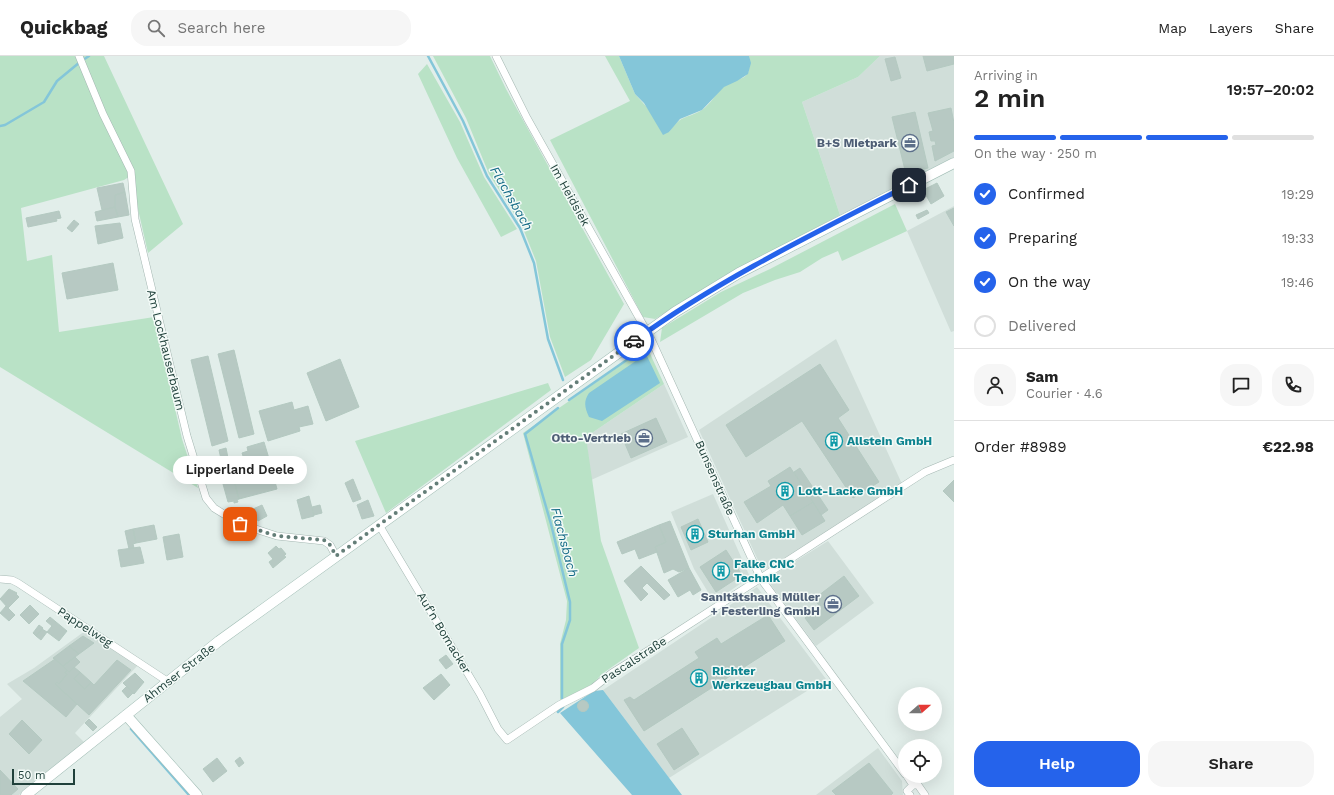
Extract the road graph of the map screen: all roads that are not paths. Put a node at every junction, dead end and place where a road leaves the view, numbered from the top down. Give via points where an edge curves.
1 (496, 56) edge
2 (80, 59) edge
3 (954, 163) edge
4 (646, 332) junction
5 (954, 460) edge
6 (379, 525) junction
7 (336, 556) junction
8 (0, 579) edge
9 (761, 579) junction
10 (167, 682) junction
11 (126, 715) junction
12 (507, 740) joint
13 (898, 764) edge
14 (913, 785) joint
15 (26, 795) edge
16 (197, 795) edge
17 (910, 795) edge
18 (925, 795) edge

1 - 4 street, Im Heidsiek via 527,118
2 - 7 street, Am Lockhauserbaum via 131,171 135,219 187,436 206,498 214,508 240,524 277,536 324,540
3 - 4 street, Ahmser Straße via 738,273
4 - 6 street, Ahmser Straße
4 - 9 street, Bunsenstraße via 678,395
5 - 9 street, Pascalstraße via 925,472
6 - 7 street, Ahmser Straße
6 - 12 street, Auf'n Bomacker via 480,694 498,729
7 - 10 street, Ahmser Straße
8 - 10 street, Pappelweg via 18,583
9 - 12 street, Pascalstraße via 618,668 593,688 559,705
9 - 13 street, Bunsenstraße
10 - 11 street, Ahmser Straße
11 - 15 street, Ahmser Straße
11 - 16 street
14 - 17 street via 907,791
14 - 18 street, Bunsenstraße via 918,785

